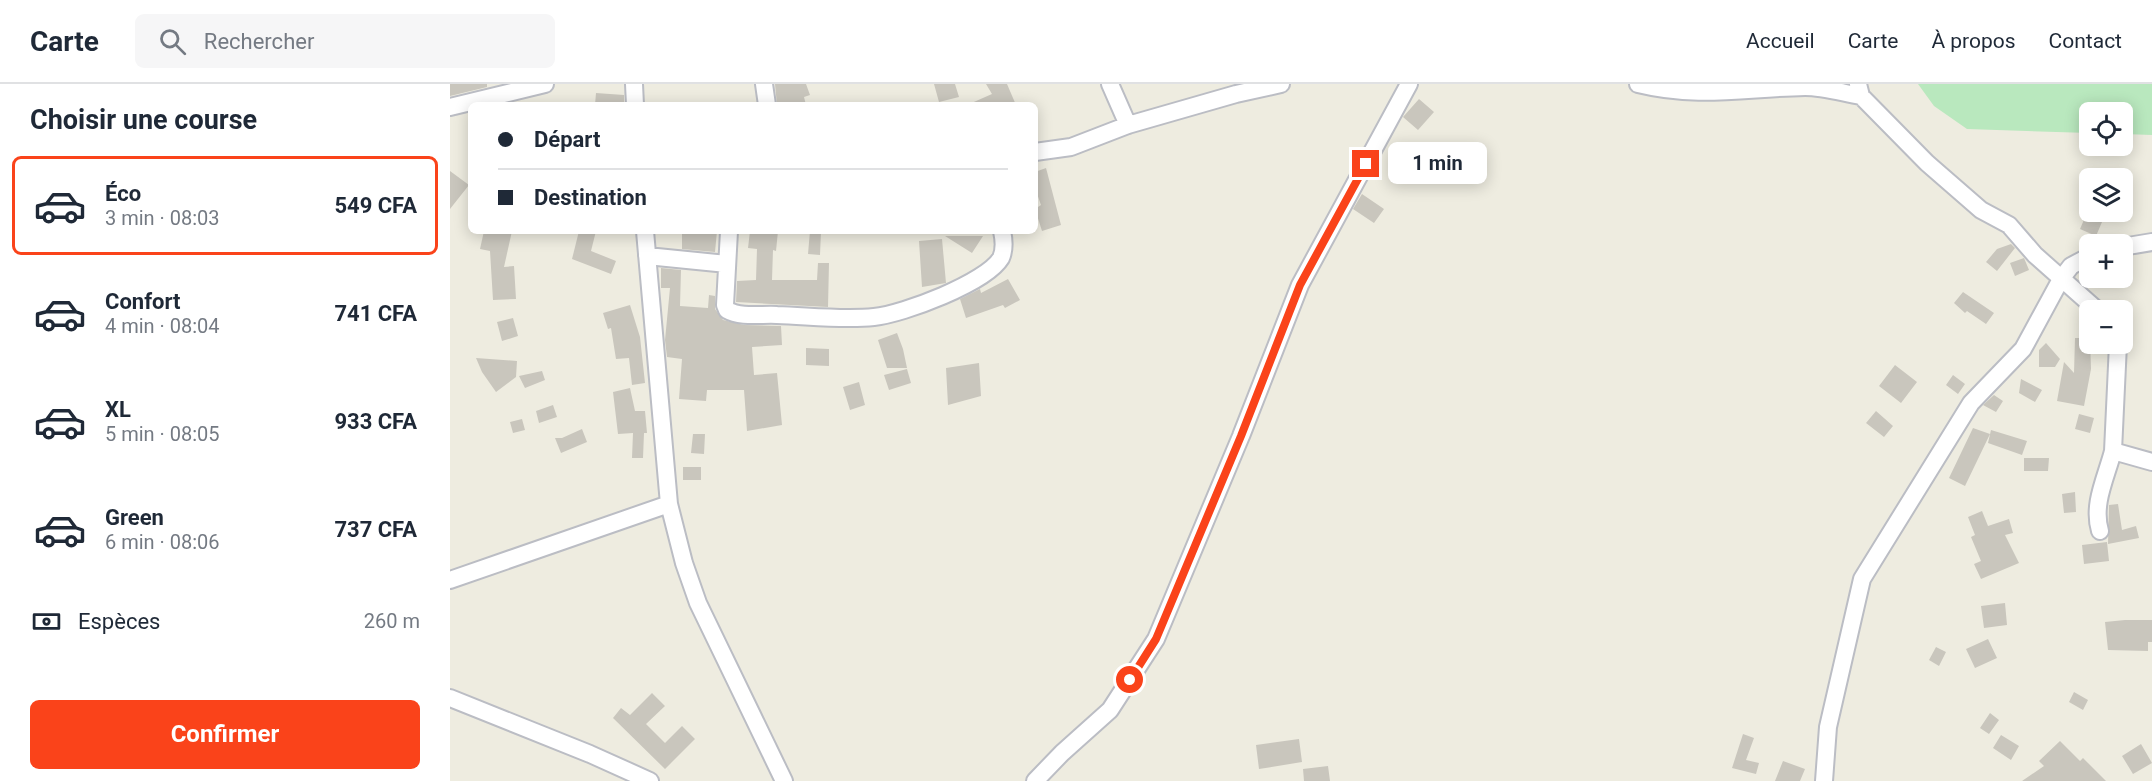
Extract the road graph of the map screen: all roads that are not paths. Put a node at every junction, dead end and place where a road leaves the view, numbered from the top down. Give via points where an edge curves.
1 (545, 84) edge
2 (634, 84) edge
3 (764, 84) edge
4 (1110, 84) edge
5 (1281, 84) edge
6 (1409, 84) edge
7 (1638, 84) edge
8 (1859, 90) edge
9 (471, 102) edge
10 (635, 102) edge
11 (767, 102) edge
12 (468, 103) edge
13 (450, 107) edge
14 (1128, 125) junction
15 (1038, 152) edge
16 (645, 234) edge
17 (729, 234) edge
18 (1002, 234) edge
19 (2152, 242) edge
20 (2133, 246) edge
21 (647, 256) junction
22 (2079, 262) edge
23 (727, 264) junction
24 (2061, 279) junction
25 (2085, 300) edge
26 (2118, 354) edge
27 (2113, 451) junction
28 (2152, 462) edge
29 (669, 504) junction
30 (2100, 531) dead end
31 (450, 580) edge
32 (450, 698) edge
33 (650, 781) edge
34 (784, 781) edge
35 (1035, 781) edge
36 (1824, 781) edge

1 - 9 street
2 - 10 street
3 - 11 street
4 - 14 street
5 - 14 street
6 - 35 street via 1300,285 1156,639 1110,710
7 - 8 street via 1685,93 1807,87
8 - 24 street via 1927,163 1981,210 2009,225
12 - 13 street
14 - 15 street via 1071,147
16 - 21 street
17 - 23 street
18 - 23 street via 1004,250 1000,260 985,274 905,310 874,317 732,313 725,305
19 - 20 street
21 - 23 street
21 - 29 street
22 - 24 street
24 - 25 street
24 - 36 street via 2023,349 1971,404 1862,579 1828,727
26 - 27 street
27 - 28 street
27 - 30 street via 2097,505
29 - 31 street
29 - 34 street via 698,603
32 - 33 street

